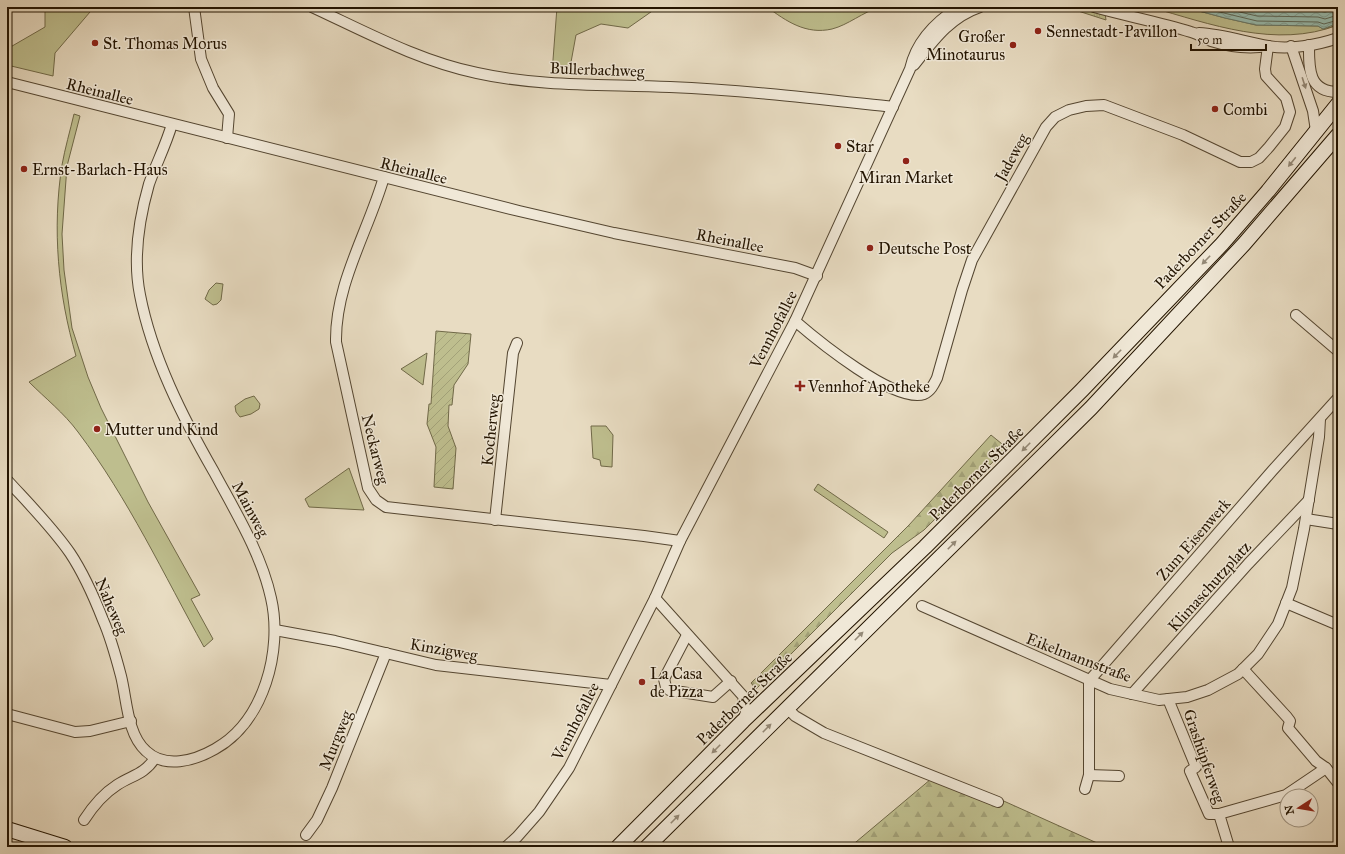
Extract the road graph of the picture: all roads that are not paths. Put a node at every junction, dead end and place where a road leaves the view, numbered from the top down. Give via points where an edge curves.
1 (194, 7) edge
2 (312, 7) edge
3 (959, 7) edge
4 (980, 7) edge
5 (1094, 7) edge
6 (1116, 7) edge
7 (1132, 15) junction
8 (1338, 38) edge
9 (1309, 45) junction
10 (1268, 46) junction
11 (1291, 46) junction
12 (910, 70) junction
13 (7, 82) edge
14 (1338, 92) edge
15 (1338, 104) edge
16 (893, 107) junction
17 (172, 124) junction
18 (1316, 131) junction
19 (1338, 135) edge
20 (227, 138) junction
21 (384, 178) junction
22 (817, 276) junction
23 (1296, 315) dead end
24 (795, 321) junction
25 (517, 343) dead end
26 (1338, 351) edge
27 (1338, 398) edge
28 (1320, 419) junction
29 (7, 480) edge
30 (1309, 500) junction
31 (1306, 519) junction
32 (495, 520) junction
33 (1338, 524) edge
34 (680, 541) junction
35 (655, 598) junction
36 (1286, 603) junction
37 (922, 606) dead end
38 (1338, 625) edge
39 (274, 630) junction
40 (687, 635) junction
41 (386, 653) junction
42 (1243, 669) junction
43 (1090, 681) junction
44 (731, 682) junction
45 (611, 685) junction
46 (1132, 694) junction
47 (1168, 699) junction
48 (787, 708) junction
49 (7, 714) edge
50 (131, 720) junction
51 (743, 721) junction
52 (155, 758) junction
53 (1326, 768) junction
54 (1089, 775) junction
55 (1119, 776) dead end
56 (1338, 783) edge
57 (1086, 789) dead end
58 (998, 802) dead end
59 (1219, 814) junction
60 (84, 820) dead end
61 (7, 829) edge
62 (306, 835) dead end
63 (65, 847) edge
64 (506, 847) edge
65 (618, 847) edge
66 (647, 847) edge
67 (1229, 847) edge

1 - 20 street via 201,59 213,88 229,114
2 - 16 street, Bullerbachweg via 415,54 458,69 503,78 740,92
3 - 12 street via 935,25 923,40 913,56
4 - 12 street via 951,22
5 - 7 street
6 - 7 street
7 - 10 street via 1193,32 1211,41 1250,49
8 - 9 street
9 - 11 street
9 - 14 street via 1310,70 1315,83 1327,92
10 - 11 street
10 - 24 street, Jadeweg via 1266,76 1286,98 1290,112 1285,127 1259,158 1251,162 1240,162 1183,135 1104,105 1086,106 1055,117 1046,127 972,260 937,378 931,390 925,394 902,392 869,376 833,352
11 -> 18 street via 1313,111
12 - 16 street, Vennhofallee
13 - 17 street, Rheinallee
15 - 18 main road, Paderborner Straße
16 - 22 street, Vennhofallee
17 - 20 street, Rheinallee
17 - 39 street, Mainweg via 150,184 141,220 137,271 139,294 147,327 166,376 211,468 239,516 262,566 272,601
18 -> 51 main road, Paderborner Straße via 1222,244 1082,390 925,547
48 -> 19 main road via 1091,408 1244,244
20 - 21 street, Rheinallee
21 - 22 street, Rheinallee via 607,231 795,268
21 - 32 street, Neckarweg via 344,286 336,330 336,342 368,488 376,500 386,507
22 - 24 street, Vennhofallee
23 - 26 street
24 - 34 street, Vennhofallee
25 - 32 street, Kocherweg via 512,354
27 - 28 street
28 - 30 street, Eikelmannstraße
28 - 43 street, Zum Eisenwerk
29 - 50 street, Naheweg via 68,550 82,573 112,644
30 - 31 street, Eikelmannstraße
30 - 46 street, Klimaschutzplatz
31 - 33 street
31 - 36 street, Eikelmannstraße via 1292,588
32 - 34 street, Neckarweg
34 - 35 street, Vennhofallee
35 - 40 street
35 - 45 street, Vennhofallee
36 - 38 street
36 - 42 street, Eikelmannstraße via 1274,630 1258,654
37 - 43 street, Eikelmannstraße
39 - 41 street, Kinzigweg
39 - 52 street, Mainweg via 271,666 264,692 256,708 233,735 218,748 189,760 172,762
40 - 44 street
40 - 44 street via 664,679 666,687 669,690 713,696
41 - 45 street, Kinzigweg via 436,665
41 - 62 street, Murgweg via 332,788 317,820
42 - 47 street, Eikelmannstraße via 1208,690 1187,697
42 - 53 street via 1287,717 1290,721 1288,728 1316,761
43 - 46 street, Eikelmannstraße
43 - 54 street
44 - 51 street via 743,696 746,712
45 - 64 street, Vennhofallee via 569,768 539,812
46 - 47 street, Eikelmannstraße via 1159,700
47 - 59 street, Grashüpferweg via 1196,767 1190,771 1209,814
48 - 58 street via 795,716 824,733
66 -> 48 main road
49 - 50 street via 76,732 90,731
50 - 52 street, Naheweg via 132,730 140,745
51 -> 65 main road, Paderborner Straße
52 - 60 street via 149,768 109,791
53 - 56 street
53 - 59 street, Grashüpferweg via 1286,796
54 - 55 street
54 - 57 street
59 - 67 street, Grashüpferweg
61 - 63 main road

